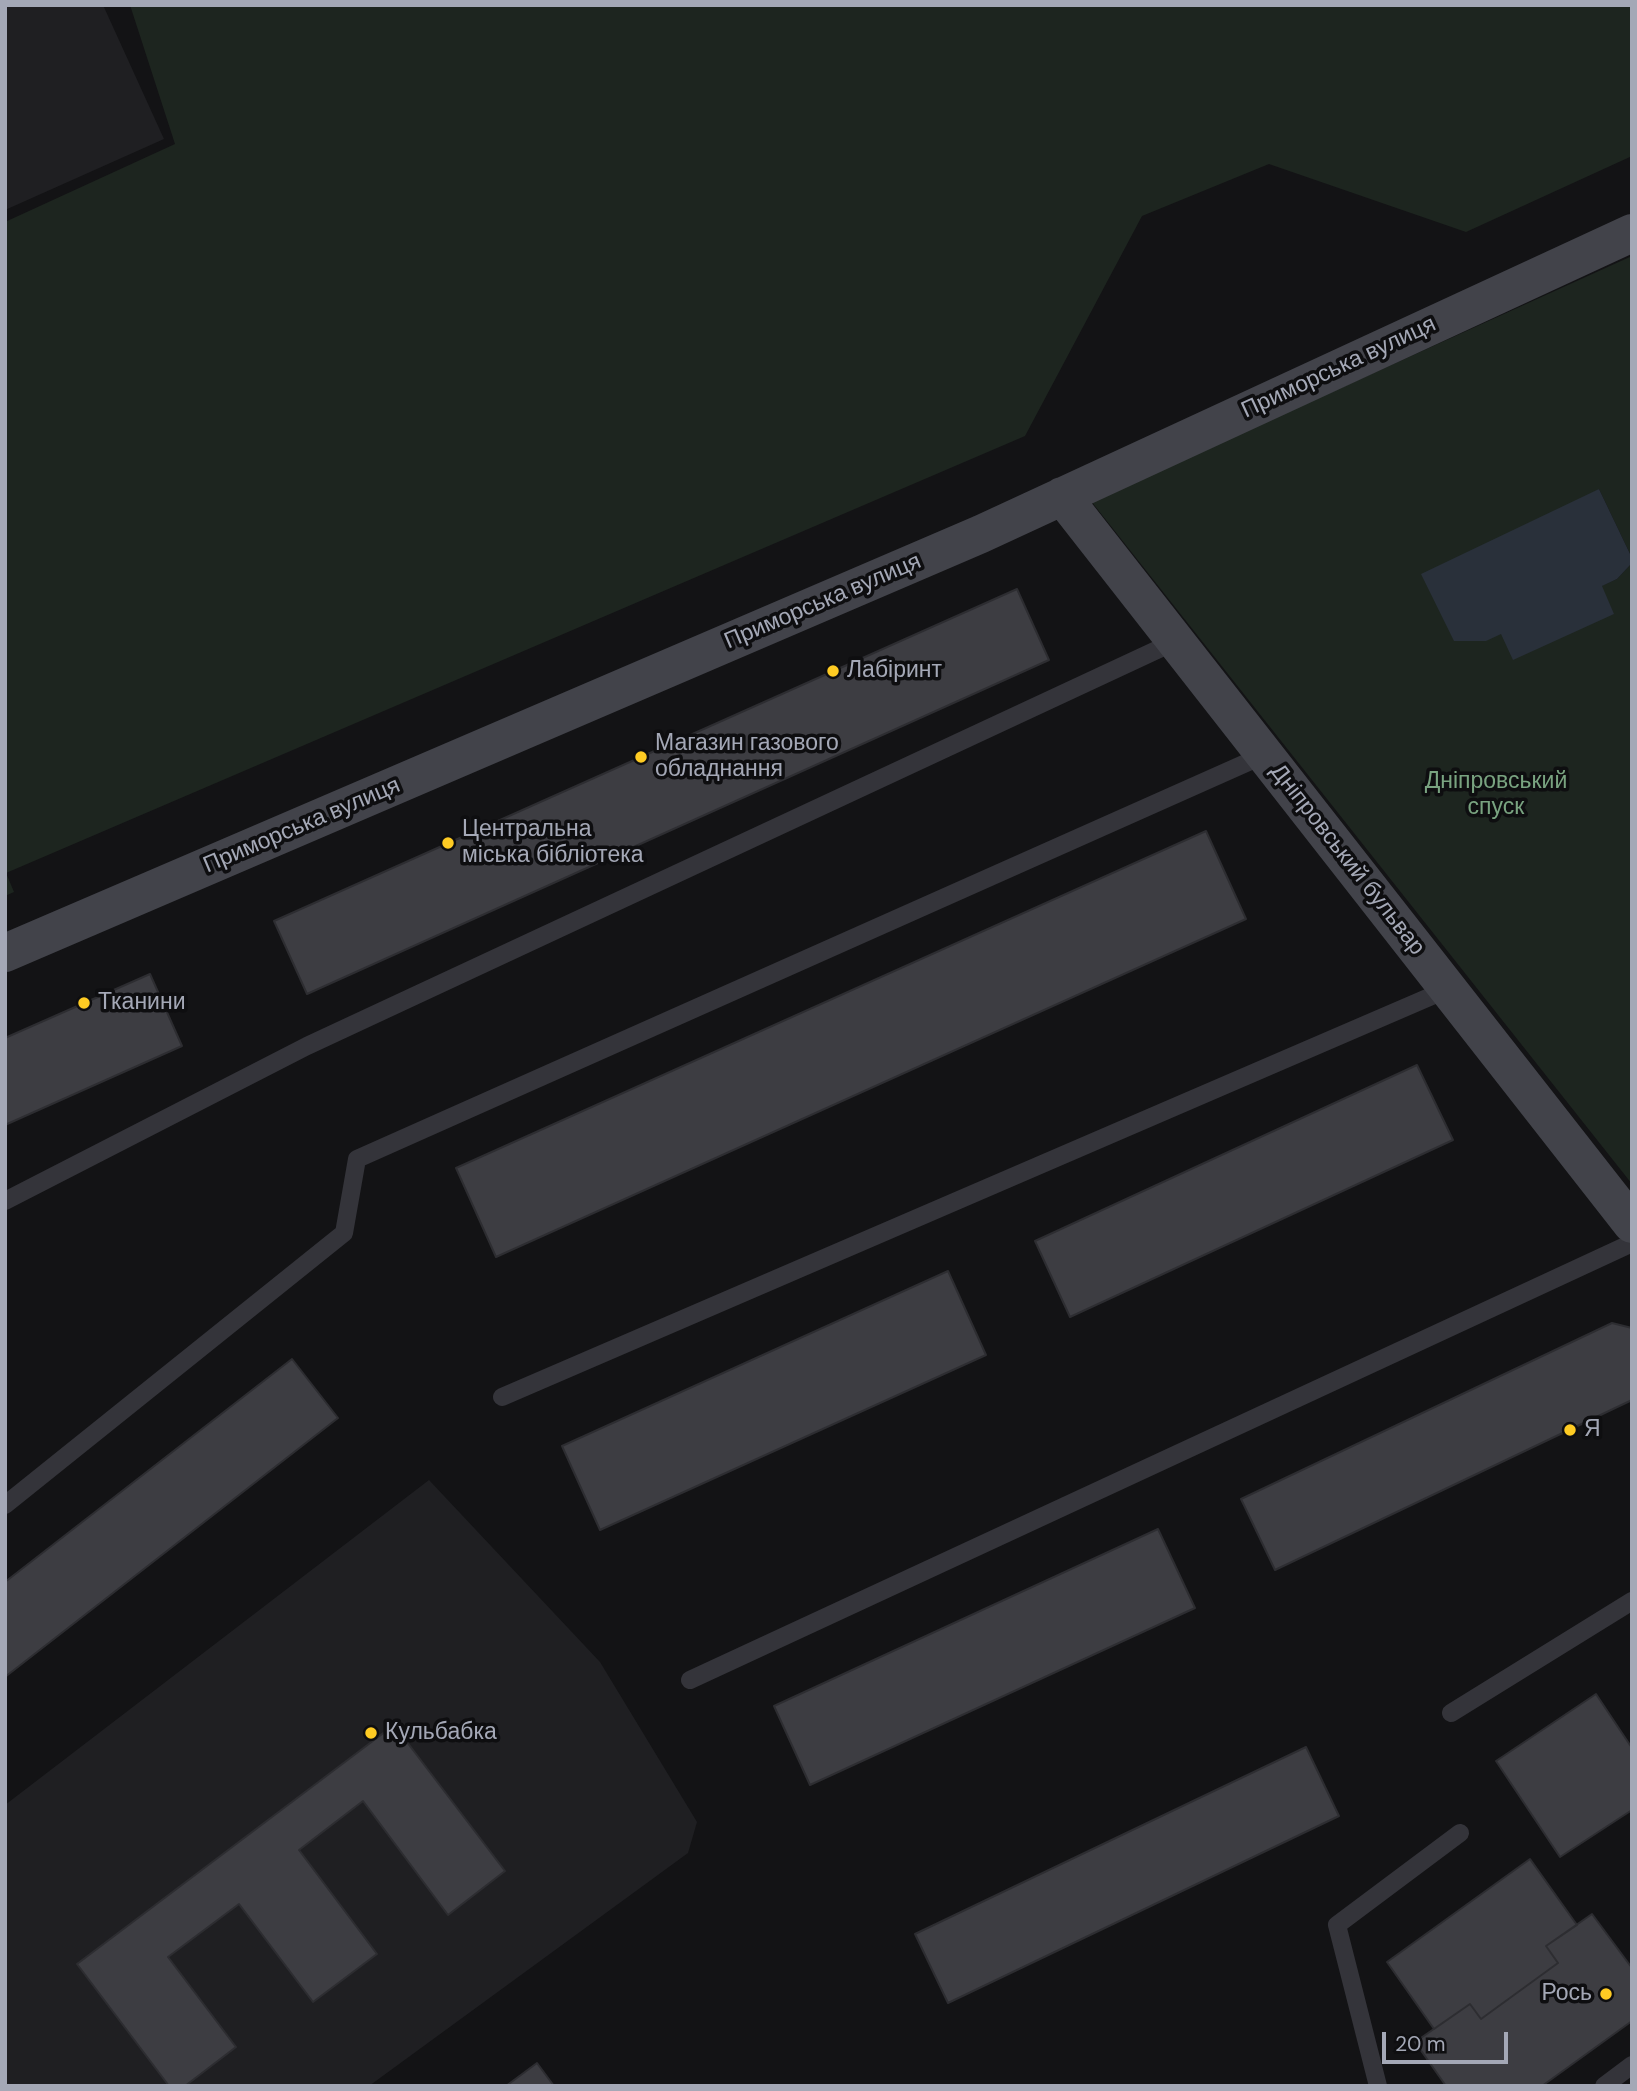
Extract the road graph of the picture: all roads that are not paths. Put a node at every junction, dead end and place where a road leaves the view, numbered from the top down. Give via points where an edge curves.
1 (1632, 233) edge
2 (1062, 496) junction
3 (1175, 641) junction
4 (1264, 754) junction
5 (5, 953) edge
6 (1448, 989) junction
7 (5, 1201) edge
8 (1632, 1224) edge
9 (1632, 1243) edge
10 (502, 1397) dead end
11 (5, 1505) edge
12 (1632, 1601) edge
13 (690, 1680) dead end
14 (1451, 1713) dead end
15 (1460, 1833) dead end
16 (1632, 2065) edge
17 (1378, 2086) edge
18 (1604, 2086) edge

1 - 2 street, Приморська вулиця
2 - 3 street, Дніпровський бульвар
2 - 5 street, Приморська вулиця
3 - 4 street, Дніпровський бульвар
3 - 7 lane via 307,1046
4 - 6 street, Дніпровський бульвар
4 - 11 lane via 357,1159 344,1233
6 - 8 street, Дніпровський бульвар
6 - 10 lane
9 - 13 lane
12 - 14 lane
15 - 17 lane via 1337,1925
16 - 18 lane

